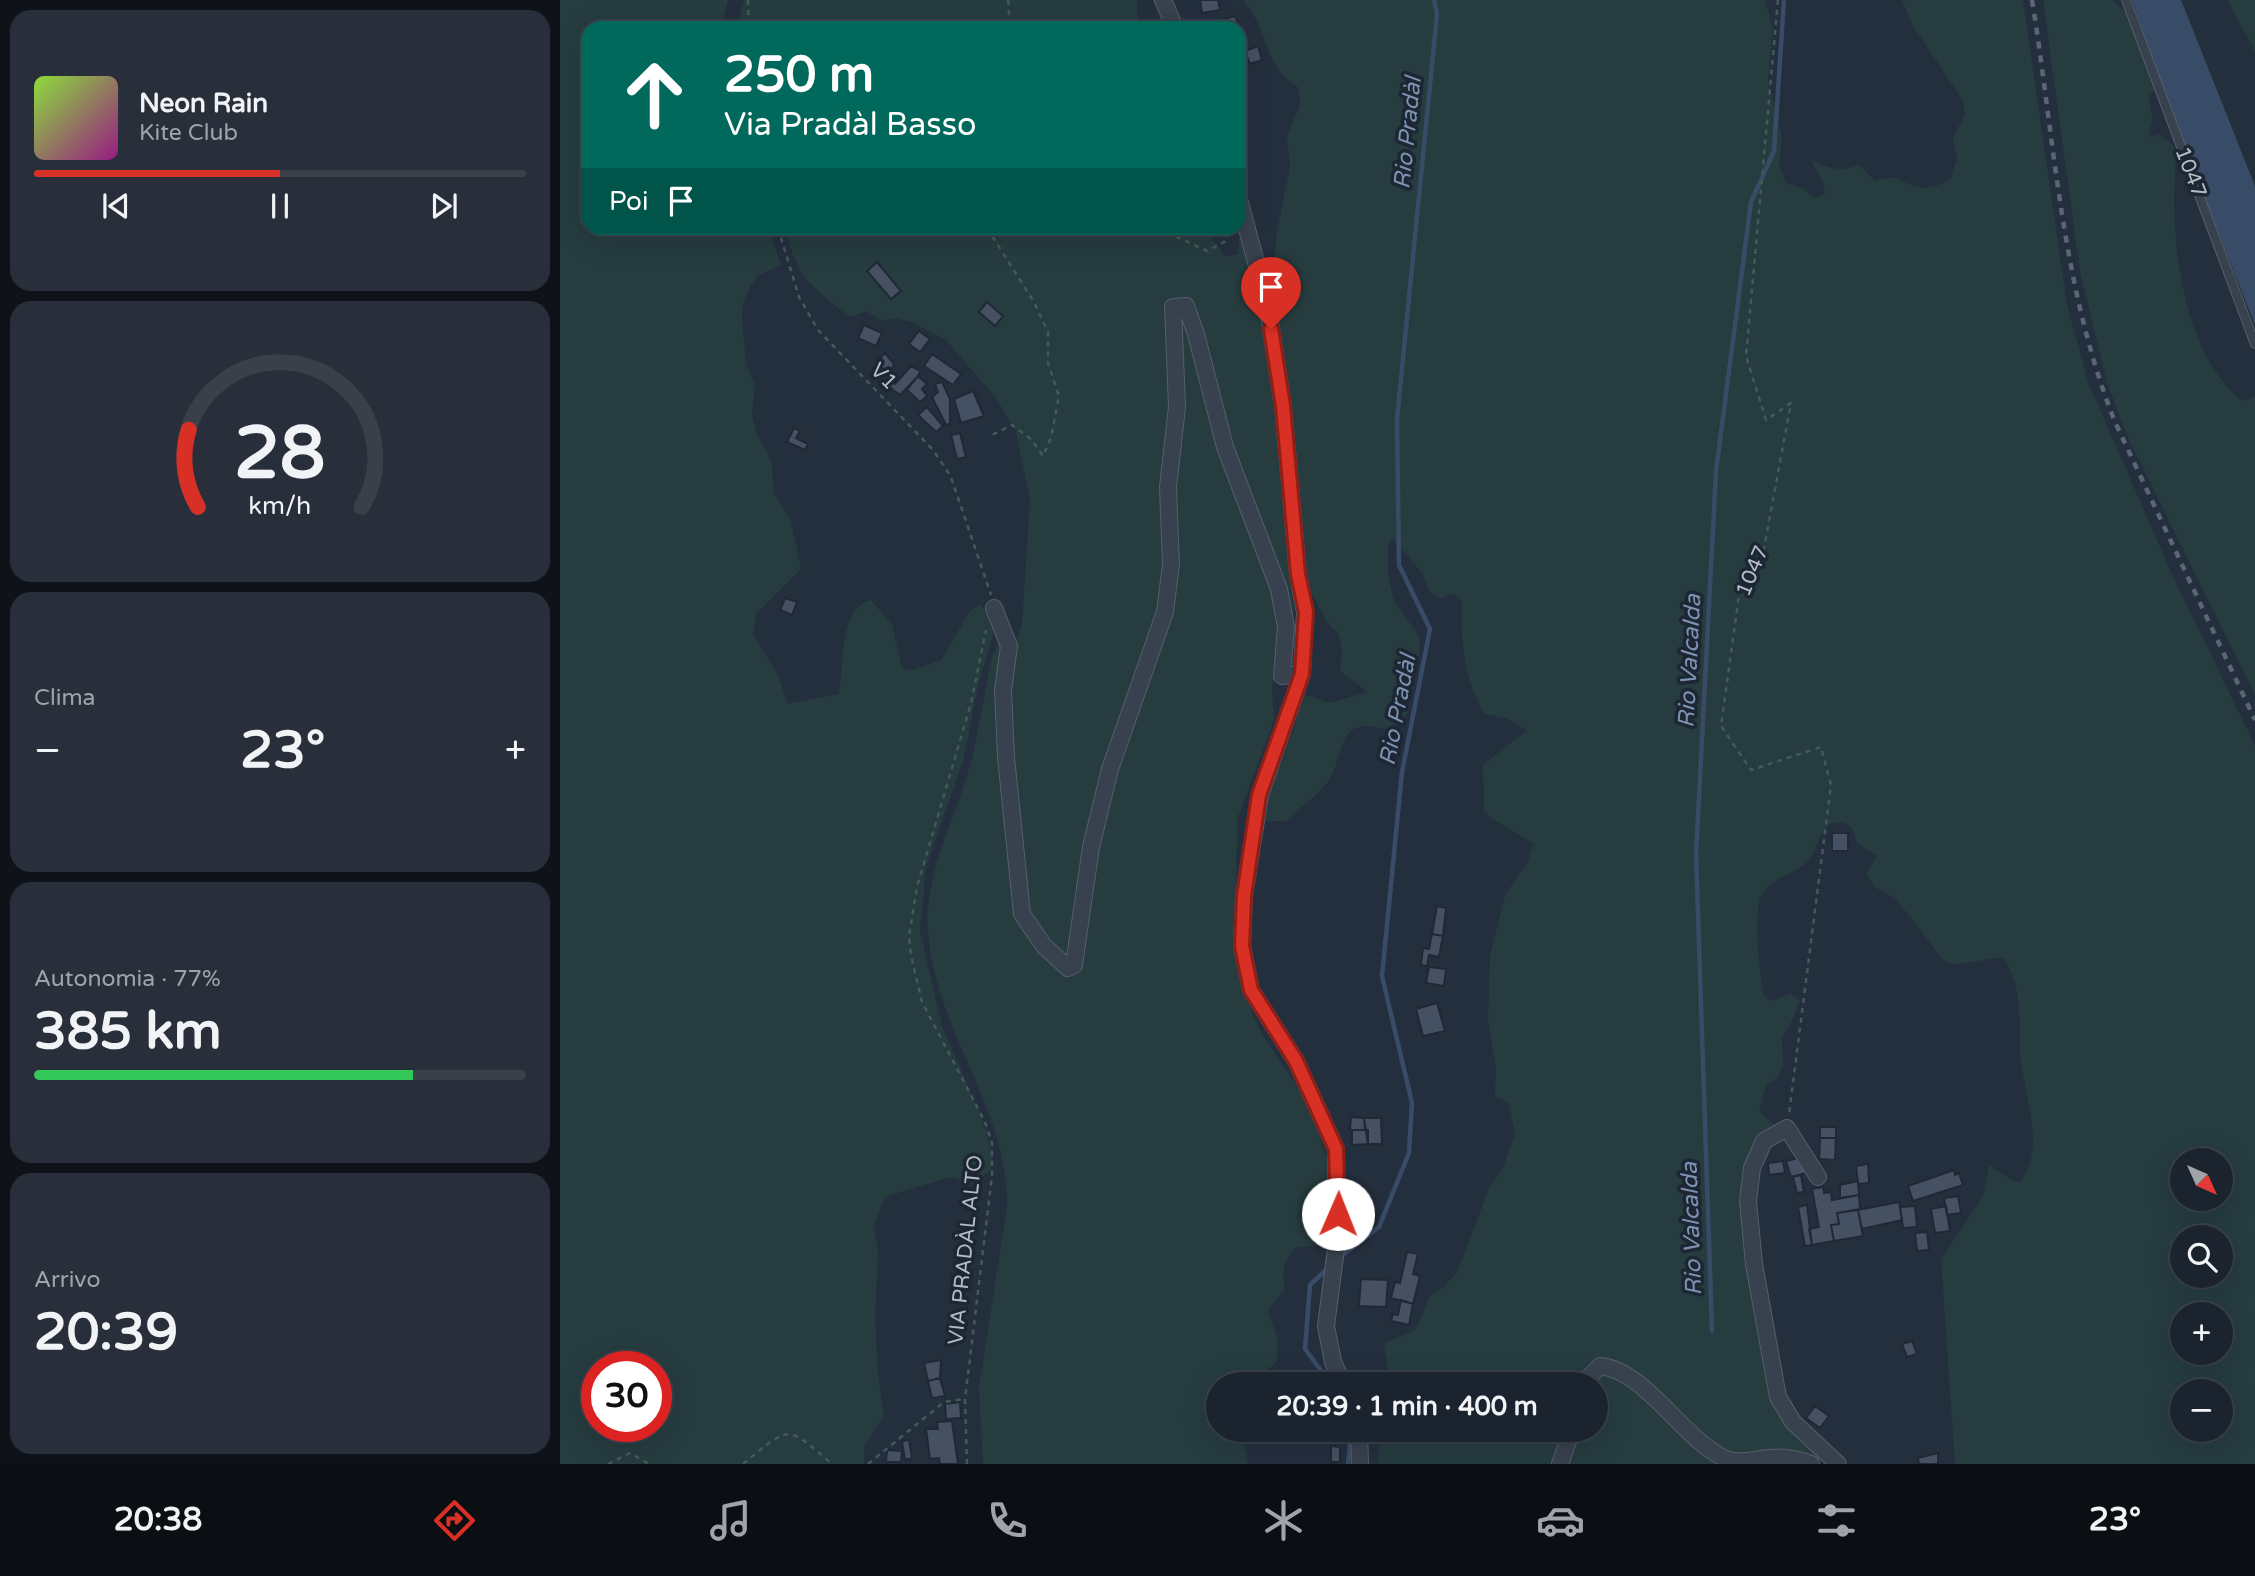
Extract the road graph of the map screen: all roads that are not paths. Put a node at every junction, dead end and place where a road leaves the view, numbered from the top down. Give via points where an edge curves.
1 (1163, 0) edge
2 (2126, 0) edge
3 (1172, 21) edge
4 (1246, 226) edge
5 (2255, 344) edge
6 (995, 608) road end
7 (1302, 674) junction
8 (1818, 1177) dead end
9 (1338, 1372) edge
10 (1595, 1372) edge
11 (1359, 1442) edge
12 (1568, 1442) edge
13 (1360, 1464) edge
14 (1560, 1464) edge
15 (1811, 1464) edge
16 (1838, 1464) edge

1 - 3 street
2 - 5 lane, 1047
4 - 7 street via 1267,303 1283,406 1298,574 1306,612
6 - 7 street via 1009,646 1003,690 1006,757 1022,914 1044,946 1068,968 1074,965 1091,847 1110,769 1165,612 1171,564 1168,487 1177,407 1173,307 1185,306 1193,324 1225,447 1279,589 1286,627 1282,676
7 - 9 street via 1259,795 1244,896 1242,946 1251,990 1296,1061 1336,1149 1338,1188 1326,1326
8 - 16 street via 1787,1128 1764,1141 1752,1168 1748,1201 1754,1264 1778,1397 1793,1422
10 - 15 street via 1601,1366 1611,1367 1634,1380 1676,1423 1724,1459 1739,1463 1788,1457
11 - 13 street
12 - 14 street

